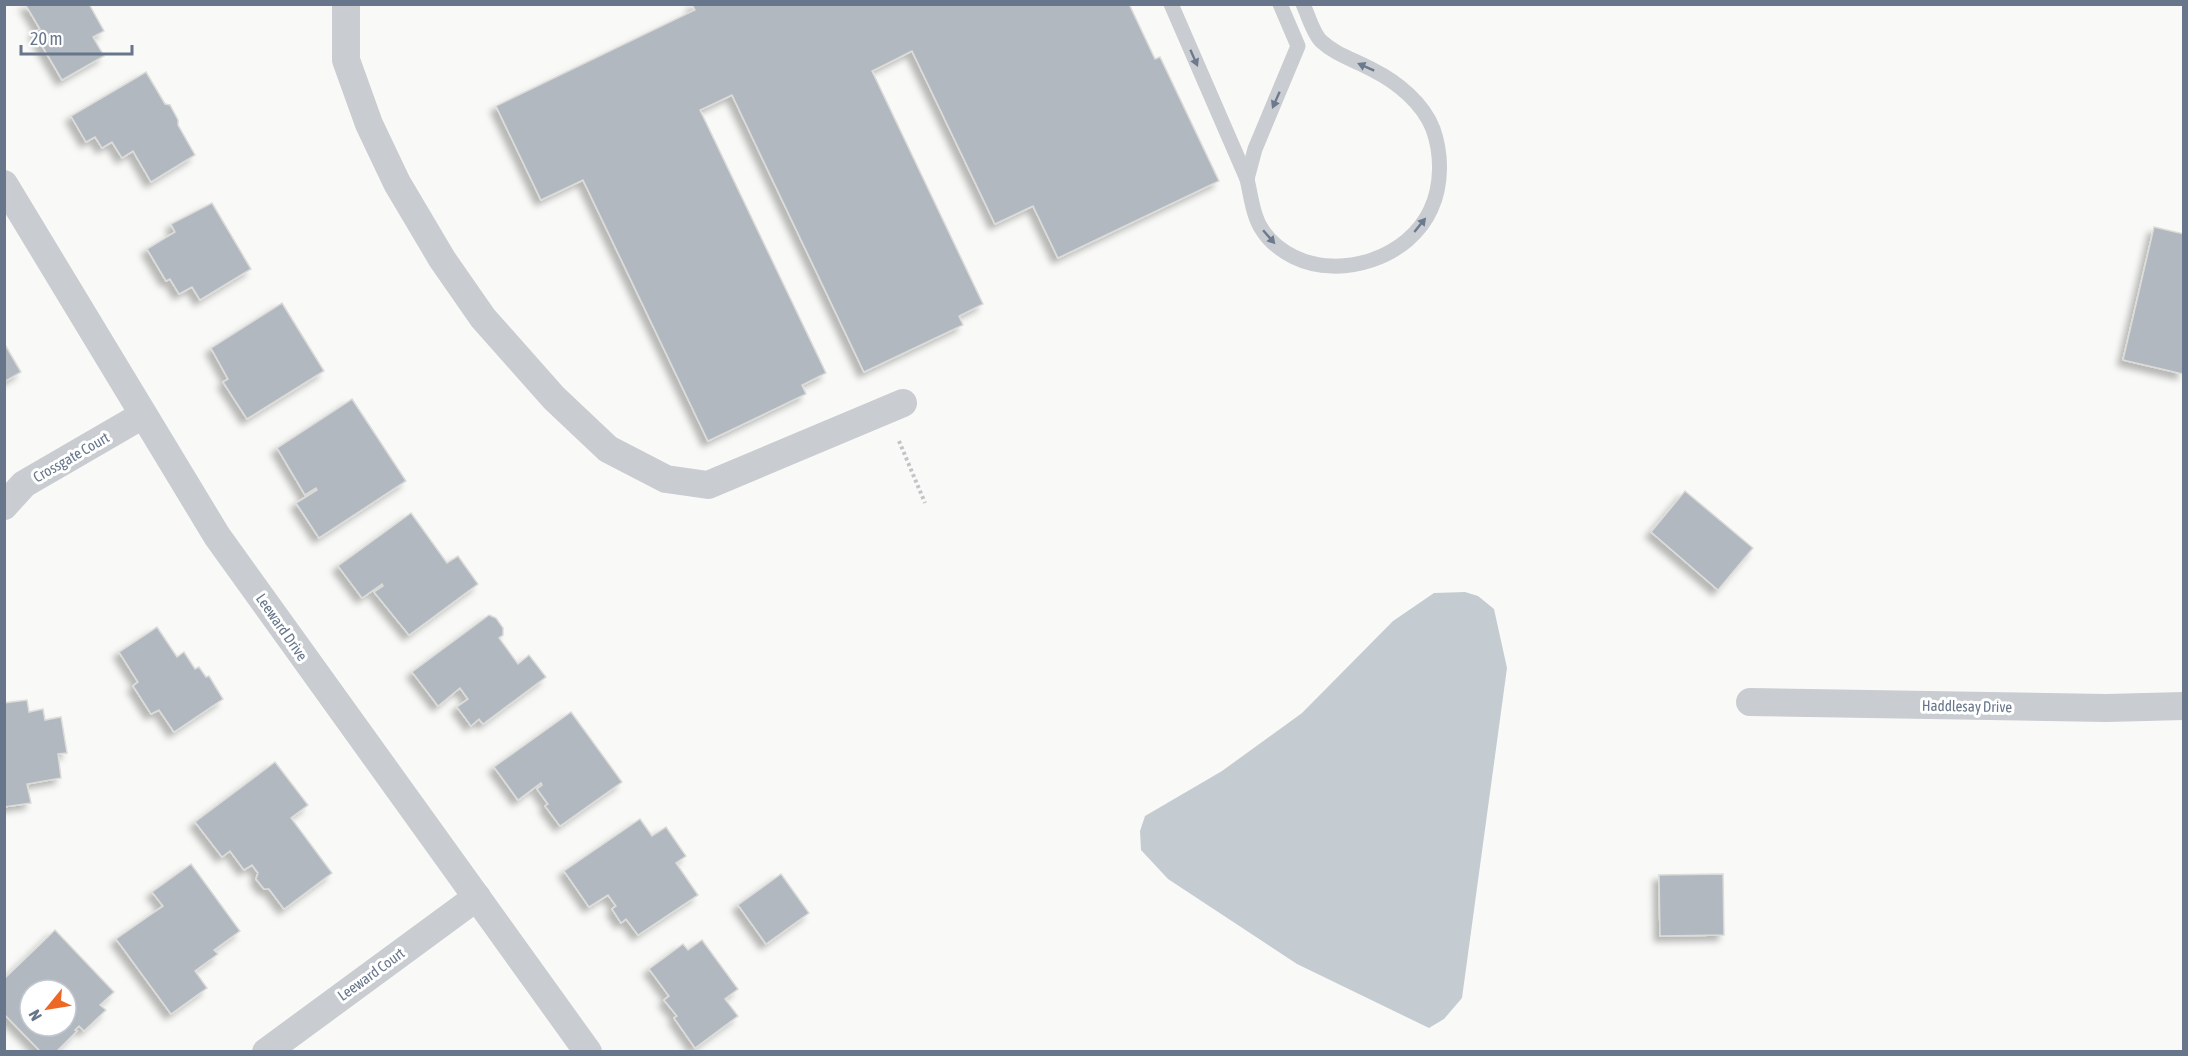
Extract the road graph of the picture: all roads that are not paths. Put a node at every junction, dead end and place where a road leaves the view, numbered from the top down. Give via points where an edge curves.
1 (345, 4) edge
2 (1171, 4) edge
3 (1280, 4) edge
4 (1304, 4) edge
5 (1247, 179) junction
6 (4, 184) edge
7 (894, 406) road end
8 (143, 415) junction
9 (4, 507) edge
10 (1750, 702) dead end
11 (2184, 706) edge
12 (477, 897) junction
13 (266, 1052) edge
14 (588, 1052) edge

1 - 7 street via 346,60 369,124 431,240 483,318 554,398 608,449 666,479 708,485
2 -> 5 lane
3 -> 5 lane via 1298,46 1255,149
5 -> 4 lane via 1262,231 1280,250 1322,266 1347,267 1400,245 1420,227 1431,209 1440,159 1432,128 1418,104 1372,69 1345,58 1319,40
6 - 8 street, Leeward Drive
8 - 9 street, Crossgate Court via 24,484
8 - 12 street, Leeward Drive via 218,536
10 - 11 street, Haddlesay Drive
12 - 13 street, Leeward Court
12 - 14 street, Leeward Drive

